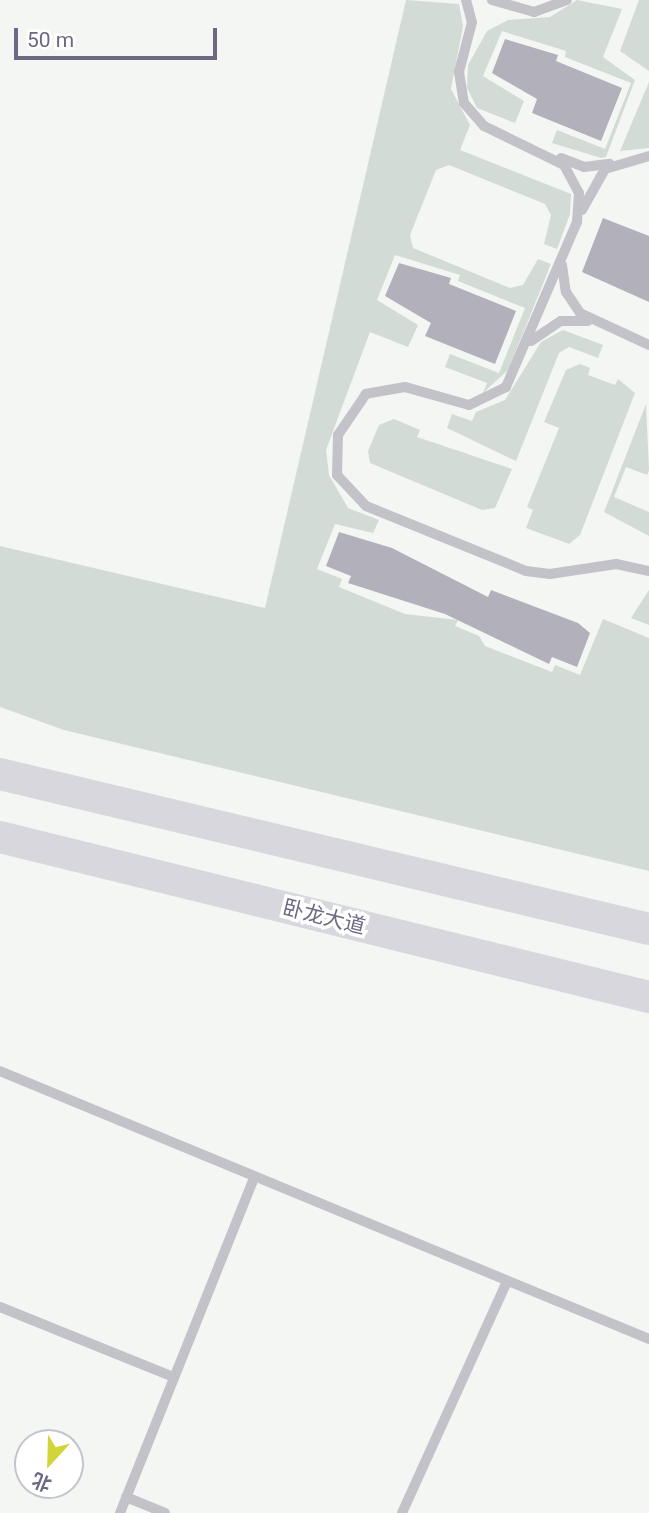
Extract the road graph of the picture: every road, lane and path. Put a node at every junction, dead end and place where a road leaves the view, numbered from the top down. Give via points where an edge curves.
1 (466, 0) edge
2 (492, 0) edge
3 (567, 0) edge
4 (542, 150) junction
5 (649, 156) edge
6 (615, 163) junction
7 (577, 222) junction
8 (563, 256) junction
9 (594, 323) junction
10 (649, 345) edge
11 (525, 349) junction
12 (649, 571) edge
13 (0, 775) edge
14 (0, 837) edge
15 (649, 929) edge
16 (649, 997) edge
17 (0, 1071) edge
18 (254, 1178) junction
19 (507, 1282) junction
20 (0, 1307) edge
21 (649, 1339) edge
22 (171, 1377) junction
23 (126, 1497) junction
24 (120, 1513) edge
25 (165, 1513) edge
26 (402, 1513) edge

1 - 4 lane via 472,22 458,72 464,103 484,126
2 - 3 lane via 534,12
4 - 6 lane via 584,167
4 - 7 lane via 573,178
5 - 6 lane
6 - 7 lane via 593,183
7 - 8 lane
8 - 9 lane via 566,292
8 - 11 lane
9 - 10 lane
9 - 11 lane via 552,324
11 - 12 lane via 506,387 476,404 453,404 405,387 366,394 338,435 341,481 366,506 534,573 616,564
13 - 15 main road
14 - 16 main road, 卧龙大道
17 - 18 lane
18 - 19 lane
18 - 22 lane
19 - 21 lane
19 - 26 lane
20 - 22 lane
22 - 23 lane
23 - 24 lane
23 - 25 lane

